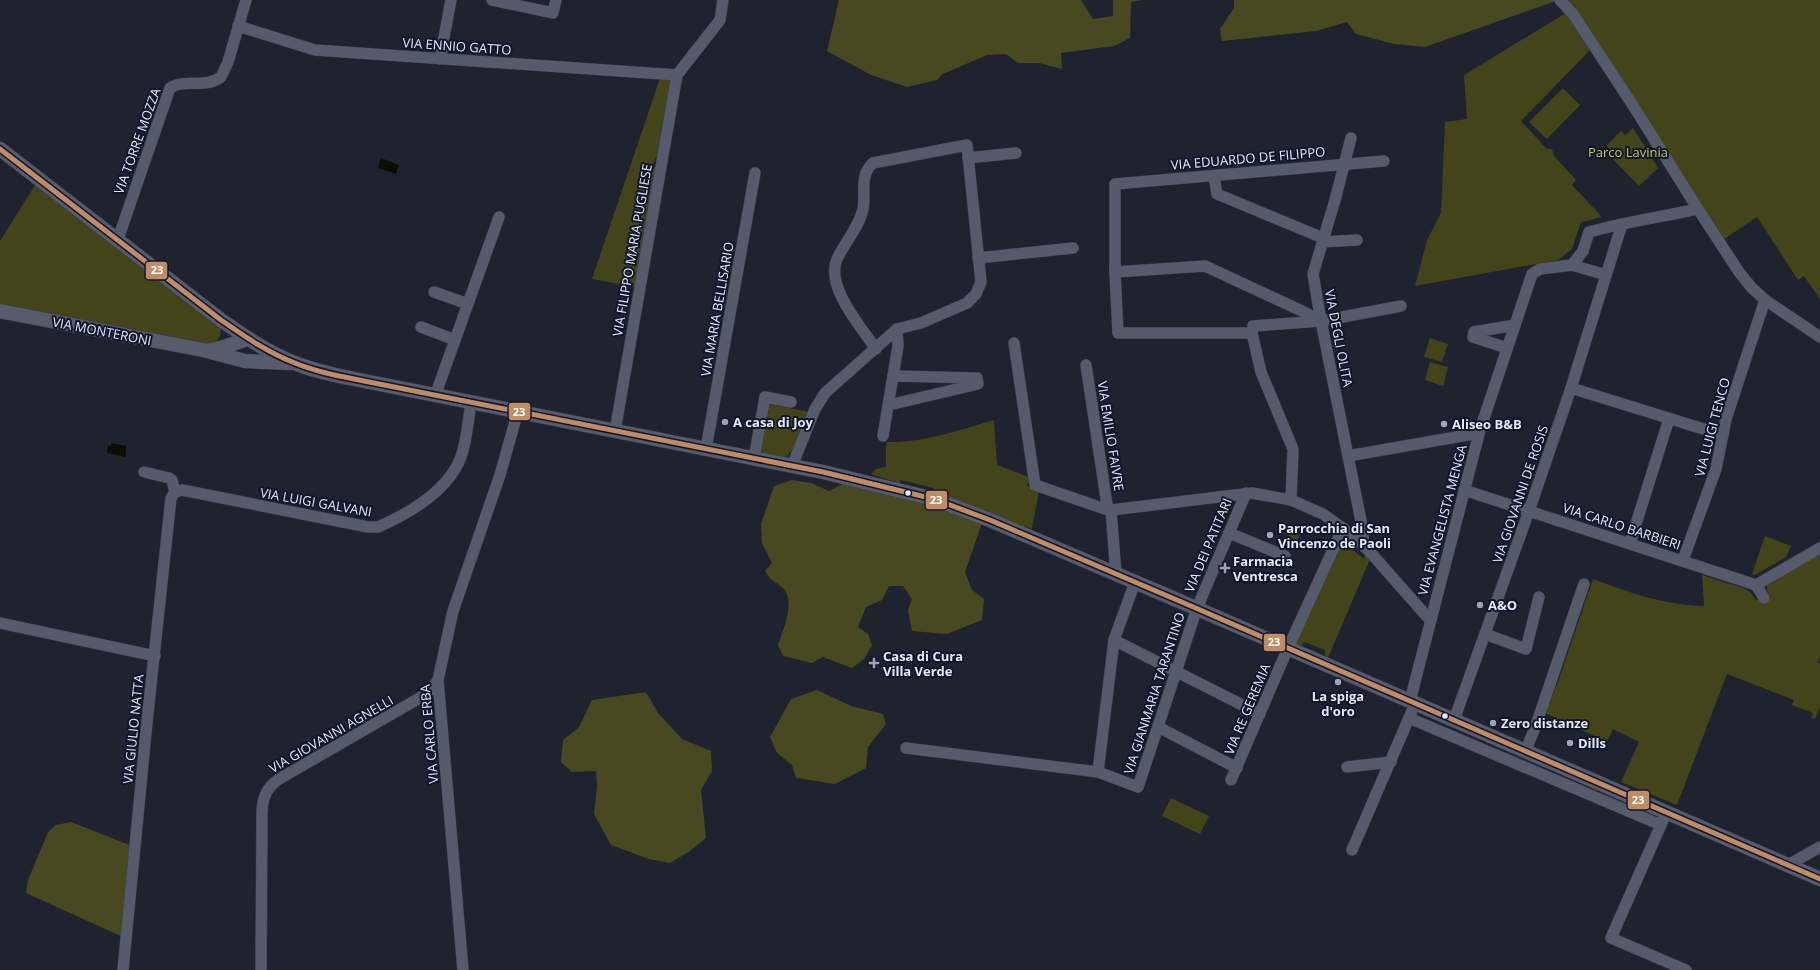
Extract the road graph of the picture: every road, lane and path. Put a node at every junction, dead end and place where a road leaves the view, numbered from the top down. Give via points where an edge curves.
1 (246, 0) edge
2 (451, 0) edge
3 (492, 0) edge
4 (556, 0) edge
5 (723, 0) edge
6 (1560, 0) edge
7 (238, 26) junction
8 (440, 59) junction
9 (677, 75) junction
10 (1351, 138) dead end
11 (0, 149) edge
12 (1016, 153) dead end
13 (968, 158) junction
14 (1384, 161) dead end
15 (1345, 164) junction
16 (755, 173) dead end
17 (1214, 176) junction
18 (1698, 209) junction
19 (499, 217) dead end
20 (1622, 224) junction
21 (118, 239) junction
22 (1323, 240) junction
23 (1357, 240) dead end
24 (1074, 248) dead end
25 (978, 258) junction
26 (1572, 265) junction
27 (1115, 272) junction
28 (1606, 275) junction
29 (434, 292) dead end
30 (1765, 300) junction
31 (468, 304) junction
32 (1401, 306) dead end
33 (0, 311) edge
34 (221, 320) junction
35 (1321, 321) junction
36 (1515, 325) junction
37 (420, 327) dead end
38 (897, 329) junction
39 (1252, 333) junction
40 (1820, 337) edge
41 (249, 340) junction
42 (455, 340) junction
43 (1014, 343) dead end
44 (1507, 348) junction
45 (876, 349) junction
46 (206, 350) junction
47 (233, 359) junction
48 (294, 363) junction
49 (1086, 365) dead end
50 (893, 376) junction
51 (1571, 388) junction
52 (434, 396) junction
53 (791, 402) dead end
54 (471, 403) junction
55 (889, 405) junction
56 (518, 411) junction
57 (1669, 419) junction
58 (615, 431) junction
59 (1479, 433) junction
60 (1723, 435) junction
61 (883, 436) dead end
62 (706, 449) junction
63 (1348, 456) junction
64 (754, 459) junction
65 (792, 466) junction
66 (144, 472) dead end
67 (1464, 490) junction
68 (175, 492) junction
69 (1246, 493) junction
70 (1291, 500) junction
71 (1111, 510) junction
72 (1529, 511) junction
73 (1343, 528) junction
74 (1229, 532) junction
75 (1630, 543) junction
76 (1363, 545) junction
77 (1820, 548) edge
78 (1285, 556) dead end
79 (1683, 560) junction
80 (1116, 574) junction
81 (1135, 582) junction
82 (1584, 584) dead end
83 (1756, 585) junction
84 (1539, 597) dead end
85 (1764, 598) dead end
86 (1197, 608) junction
87 (1430, 620) junction
88 (0, 623) edge
89 (1485, 634) junction
90 (1114, 640) junction
91 (1288, 648) junction
92 (155, 656) junction
93 (1176, 672) junction
94 (438, 680) junction
95 (1413, 702) junction
96 (1260, 714) junction
97 (1409, 718) junction
98 (1454, 720) junction
99 (1158, 727) junction
100 (906, 748) dead end
101 (1525, 752) junction
102 (1391, 762) junction
103 (1347, 767) dead end
104 (1237, 768) junction
105 (1098, 772) junction
106 (1231, 780) dead end
107 (1663, 819) junction
108 (1820, 847) edge
109 (1352, 850) dead end
110 (1788, 865) junction
111 (1820, 879) edge
112 (123, 970) edge
113 (261, 970) edge
114 (463, 970) edge
115 (1686, 970) edge

1 - 7 street, VIA TORRE MOZZA
2 - 8 street
3 - 4 street via 552,13
5 - 9 street via 720,20
6 - 18 street via 1573,14
7 - 8 street, VIA ENNIO GATTO via 315,50
7 - 21 street, VIA TORRE MOZZA via 221,77 208,82 176,84 170,88
8 - 9 street, VIA ENNIO GATTO
9 - 58 street, VIA FILIPPO MARIA PUGLIESE
10 - 15 street, VIA DEGLI OLITA
11 - 21 main road, VIA MONTERONI
12 - 13 street
13 - 25 street
13 - 45 street via 967,145 873,163 868,167 865,175 863,210 836,260 835,273 836,286
14 - 15 street, VIA EDUARDO DE FILIPPO
15 - 17 street, VIA EDUARDO DE FILIPPO
15 - 22 street, VIA DEGLI OLITA
16 - 62 street, VIA MARIA BELLISARIO
17 - 22 street via 1217,194
17 - 27 street, VIA EDUARDO DE FILIPPO via 1115,184
18 - 20 street
18 - 30 street via 1739,272
19 - 31 street
20 - 26 street via 1589,232 1583,251
20 - 28 street, VIA GIOVANNI DE ROSIS
21 - 34 main road, VIA MONTERONI
22 - 23 street
22 - 35 street, VIA DEGLI OLITA via 1313,274
24 - 25 street
25 - 38 street via 981,282 976,294 967,303 921,323
26 - 28 street
26 - 36 street, VIA EVANGELISTA MENGA via 1540,269 1532,274
27 - 35 street via 1205,266
27 - 39 street via 1118,333
28 - 51 street, VIA GIOVANNI DE ROSIS
29 - 31 street
30 - 40 street
30 - 60 street, VIA LUIGI TENCO
31 - 42 street
32 - 35 street
33 - 46 main road, VIA MONTERONI
34 - 41 main road, VIA MONTERONI
34 - 46 main road via 224,326 222,341
35 - 39 street via 1253,326
35 - 63 street, VIA DEGLI OLITA
36 - 44 street, VIA EVANGELISTA MENGA
36 - 44 street via 1474,332 1473,337
37 - 42 street
38 - 45 street
38 - 50 street via 898,346
39 - 70 street via 1262,372 1294,449
41 - 46 main road, VIA MONTERONI via 228,347
41 - 47 main road via 246,351
41 - 48 main road, VIA MONTERONI
42 - 52 street
43 - 71 street via 1035,485
44 - 59 street, VIA EVANGELISTA MENGA
45 - 65 street via 825,393 815,409
46 - 47 main road, VIA MONTERONI
47 - 48 main road, VIA MONTERONI via 256,363
48 - 52 main road, VIA MONTERONI via 326,373
49 - 71 street, VIA EMILIO FAIVRE via 1107,505
50 - 55 street
50 - 55 street via 977,378 978,384
51 - 57 street
51 - 72 street, VIA GIOVANNI DE ROSIS
52 - 54 main road, VIA MONTERONI
53 - 64 street via 765,397
54 - 56 main road, VIA MONTERONI
54 - 68 street, VIA LUIGI GALVANI via 461,457 449,478 431,496 378,527 182,490
55 - 61 street
56 - 58 main road, VIA MONTERONI
56 - 94 street, VIA CARLO ERBA via 500,474 453,611
57 - 60 street
57 - 75 street
58 - 62 main road, VIA MONTERONI
59 - 63 street
59 - 67 street, VIA EVANGELISTA MENGA
60 - 79 street, VIA LUIGI TENCO via 1716,469
62 - 64 main road, VIA MONTERONI
63 - 76 street, VIA DEGLI OLITA via 1363,531
64 - 65 main road, VIA MONTERONI
65 - 80 main road, VIA MONTERONI via 934,499
66 - 68 street via 169,478
67 - 72 street, VIA CARLO BARBIERI
67 - 87 street, VIA EVANGELISTA MENGA
68 - 92 street, VIA GIULIO NATTA via 171,498
69 - 70 street
69 - 71 street
69 - 74 street, VIA DEI PATITARI
70 - 73 street via 1323,514
71 - 80 street, VIA EMILIO FAIVRE
72 - 75 street, VIA CARLO BARBIERI
72 - 89 street, VIA GIOVANNI DE ROSIS
73 - 76 street
73 - 91 street, VIA RE GEREMIA
74 - 78 street
74 - 86 street, VIA DEI PATITARI
75 - 79 street, VIA CARLO BARBIERI
76 - 87 street
77 - 83 street
79 - 83 street, VIA CARLO BARBIERI
80 - 81 main road, VIA MONTERONI
81 - 86 main road, VIA MONTERONI
81 - 90 street
82 - 101 street
83 - 85 street
84 - 89 street via 1526,649
86 - 91 main road, VIA MONTERONI
86 - 93 street, VIA GIANMARIA TARANTINO
87 - 95 street, VIA EVANGELISTA MENGA
88 - 92 street
89 - 98 street, VIA GIOVANNI DE ROSIS
90 - 93 street
90 - 105 street
91 - 95 main road, VIA MONTERONI
91 - 96 street, VIA RE GEREMIA
92 - 112 street, VIA GIULIO NATTA
93 - 96 street
93 - 99 street, VIA GIANMARIA TARANTINO
94 - 113 street, VIA GIOVANNI AGNELLI via 430,691 418,699 279,779 265,794 262,814
94 - 114 street, VIA CARLO ERBA
95 - 97 street, VIA EVANGELISTA MENGA
95 - 98 main road, VIA MONTERONI
96 - 104 street, VIA RE GEREMIA
97 - 102 street, VIA EVANGELISTA MENGA
97 - 107 street, VIA MONTERONI
98 - 101 main road, VIA MONTERONI
99 - 104 street
99 - 105 street, VIA GIANMARIA TARANTINO via 1138,787
100 - 105 street
101 - 107 main road, VIA MONTERONI
102 - 103 street
102 - 109 street, VIA EVANGELISTA MENGA
104 - 106 street, VIA RE GEREMIA
107 - 110 main road, VIA MONTERONI
107 - 115 street via 1611,938
108 - 110 street
110 - 111 main road, VIA MONTERONI

